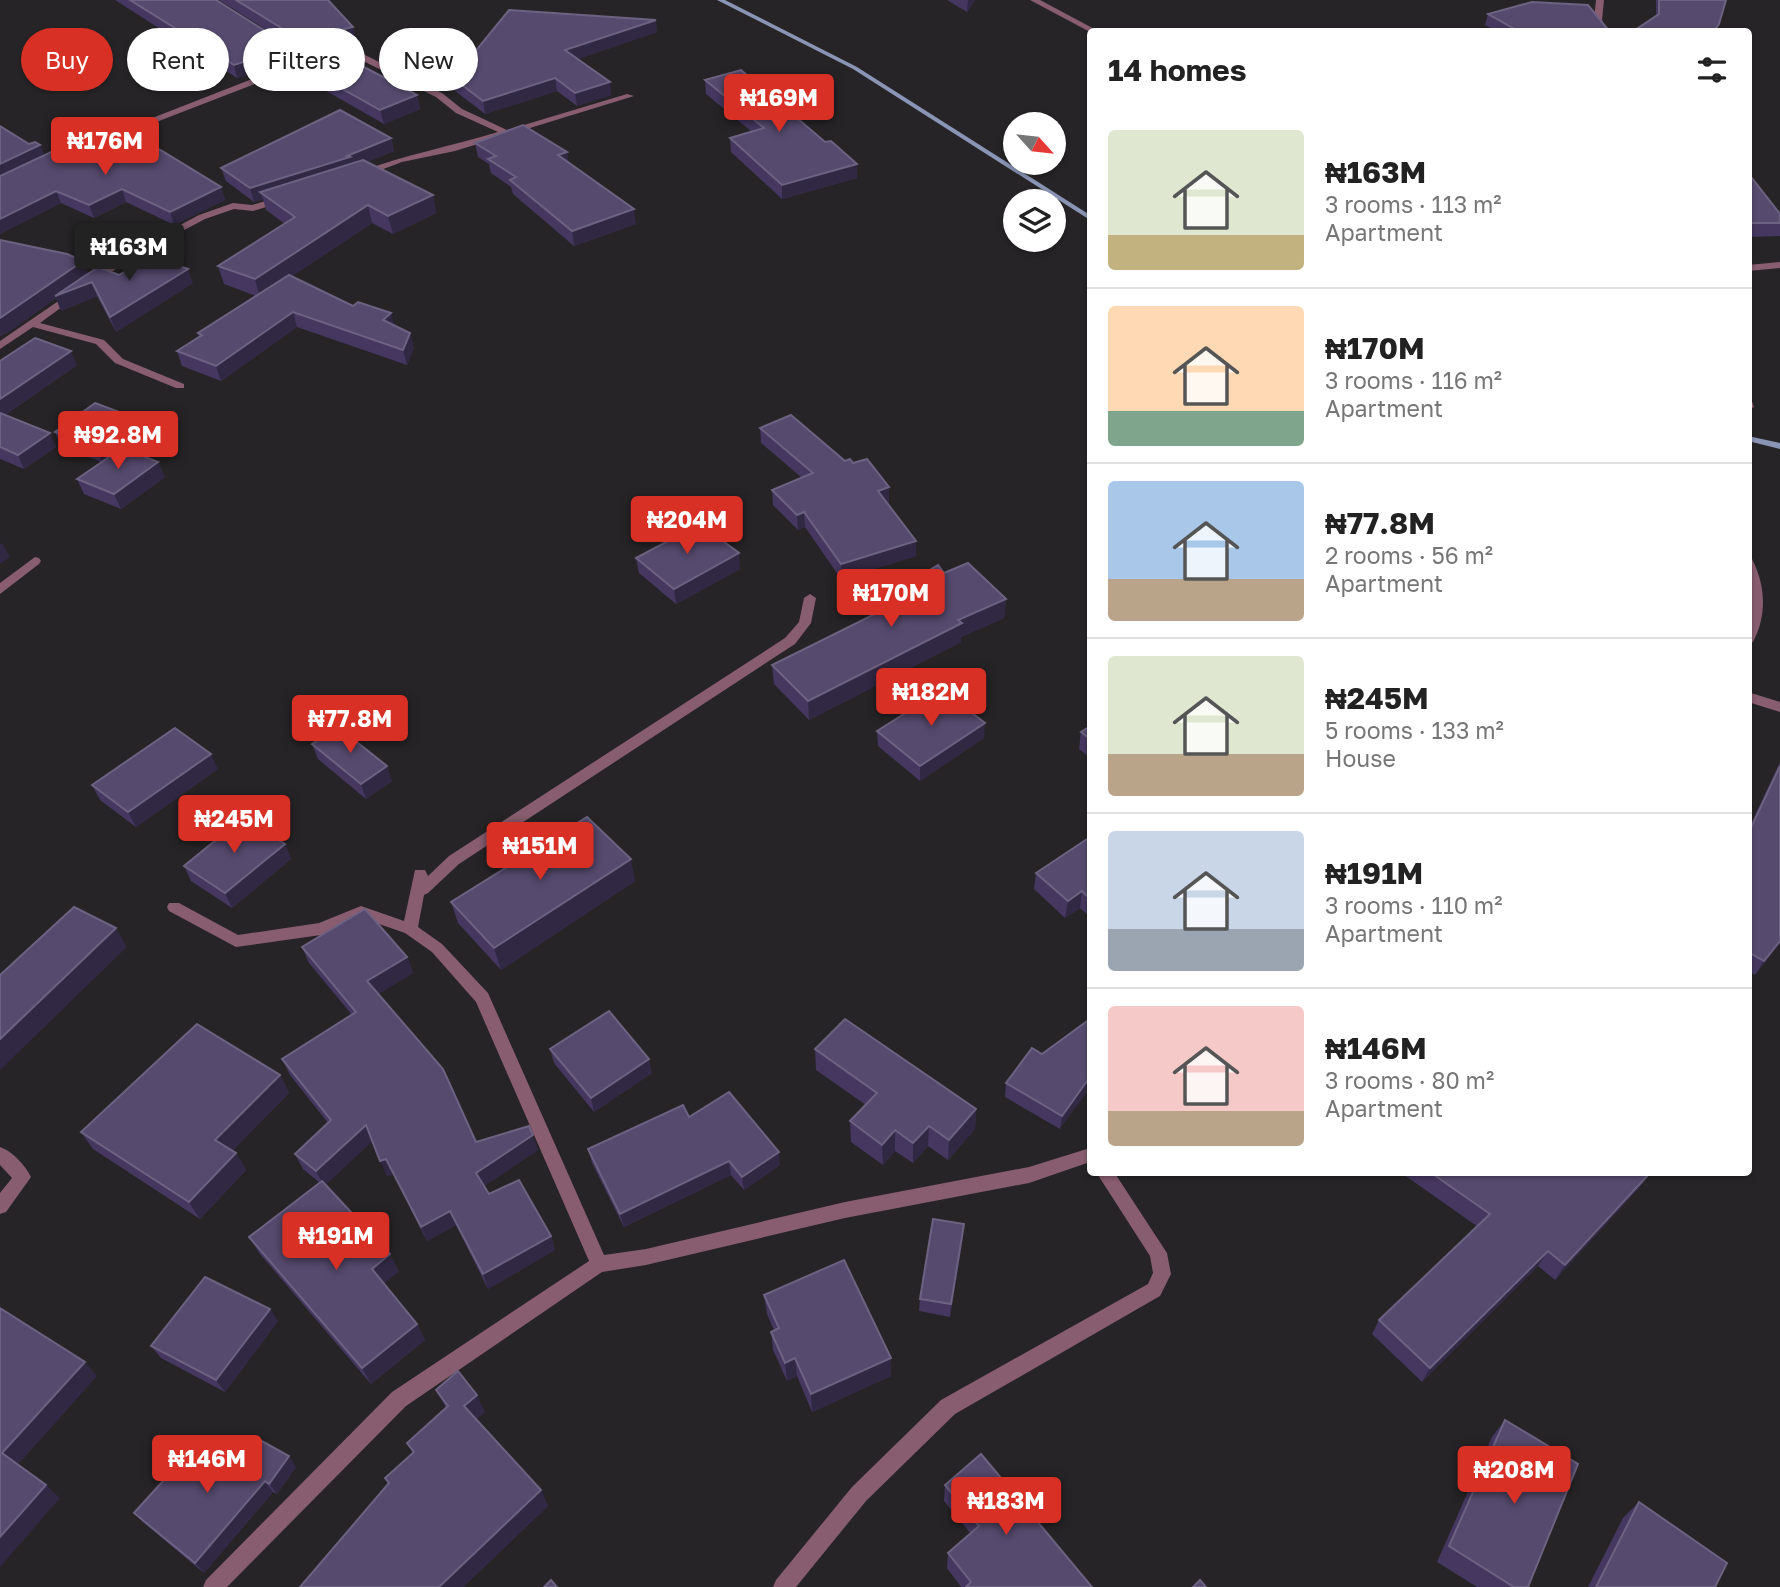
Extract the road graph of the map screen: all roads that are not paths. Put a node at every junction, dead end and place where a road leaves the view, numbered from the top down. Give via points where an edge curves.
1 (1034, 0) edge
2 (1600, 0) edge
3 (1088, 28) edge
4 (1601, 28) edge
5 (365, 58) edge
6 (243, 86) edge
7 (630, 96) dead end
8 (507, 133) junction
9 (33, 168) edge
10 (353, 177) edge
11 (295, 195) edge
12 (1780, 265) edge
13 (1752, 268) edge
14 (33, 324) junction
15 (0, 346) edge
16 (180, 386) dead end
17 (35, 561) dead end
18 (1752, 571) edge
19 (0, 590) edge
20 (810, 598) dead end
21 (1752, 631) edge
22 (1752, 697) edge
23 (1780, 707) edge
24 (174, 907) dead end
25 (410, 929) junction
26 (0, 1154) edge
27 (1087, 1156) edge
28 (1107, 1176) edge
29 (0, 1206) edge
30 (599, 1264) junction
31 (213, 1587) edge
32 (783, 1587) edge

1 - 3 street
2 - 4 street
5 - 8 street
6 - 9 street
7 - 8 street
8 - 10 street
11 - 14 street via 253,208 233,206 202,217 136,252
12 - 13 street
14 - 15 street
14 - 16 street via 100,342 119,361
17 - 19 street
18 - 21 street via 1759,586
20 - 25 street via 805,623 790,641 454,860 423,889 420,874
22 - 23 street
24 - 25 street via 236,942 321,929 361,912
25 - 30 street via 437,948 482,998
26 - 29 street via 23,1177
27 - 30 street via 1029,1175
28 - 32 street via 1158,1253 1162,1274 1154,1290 927,1423 859,1494
30 - 31 street via 399,1398

